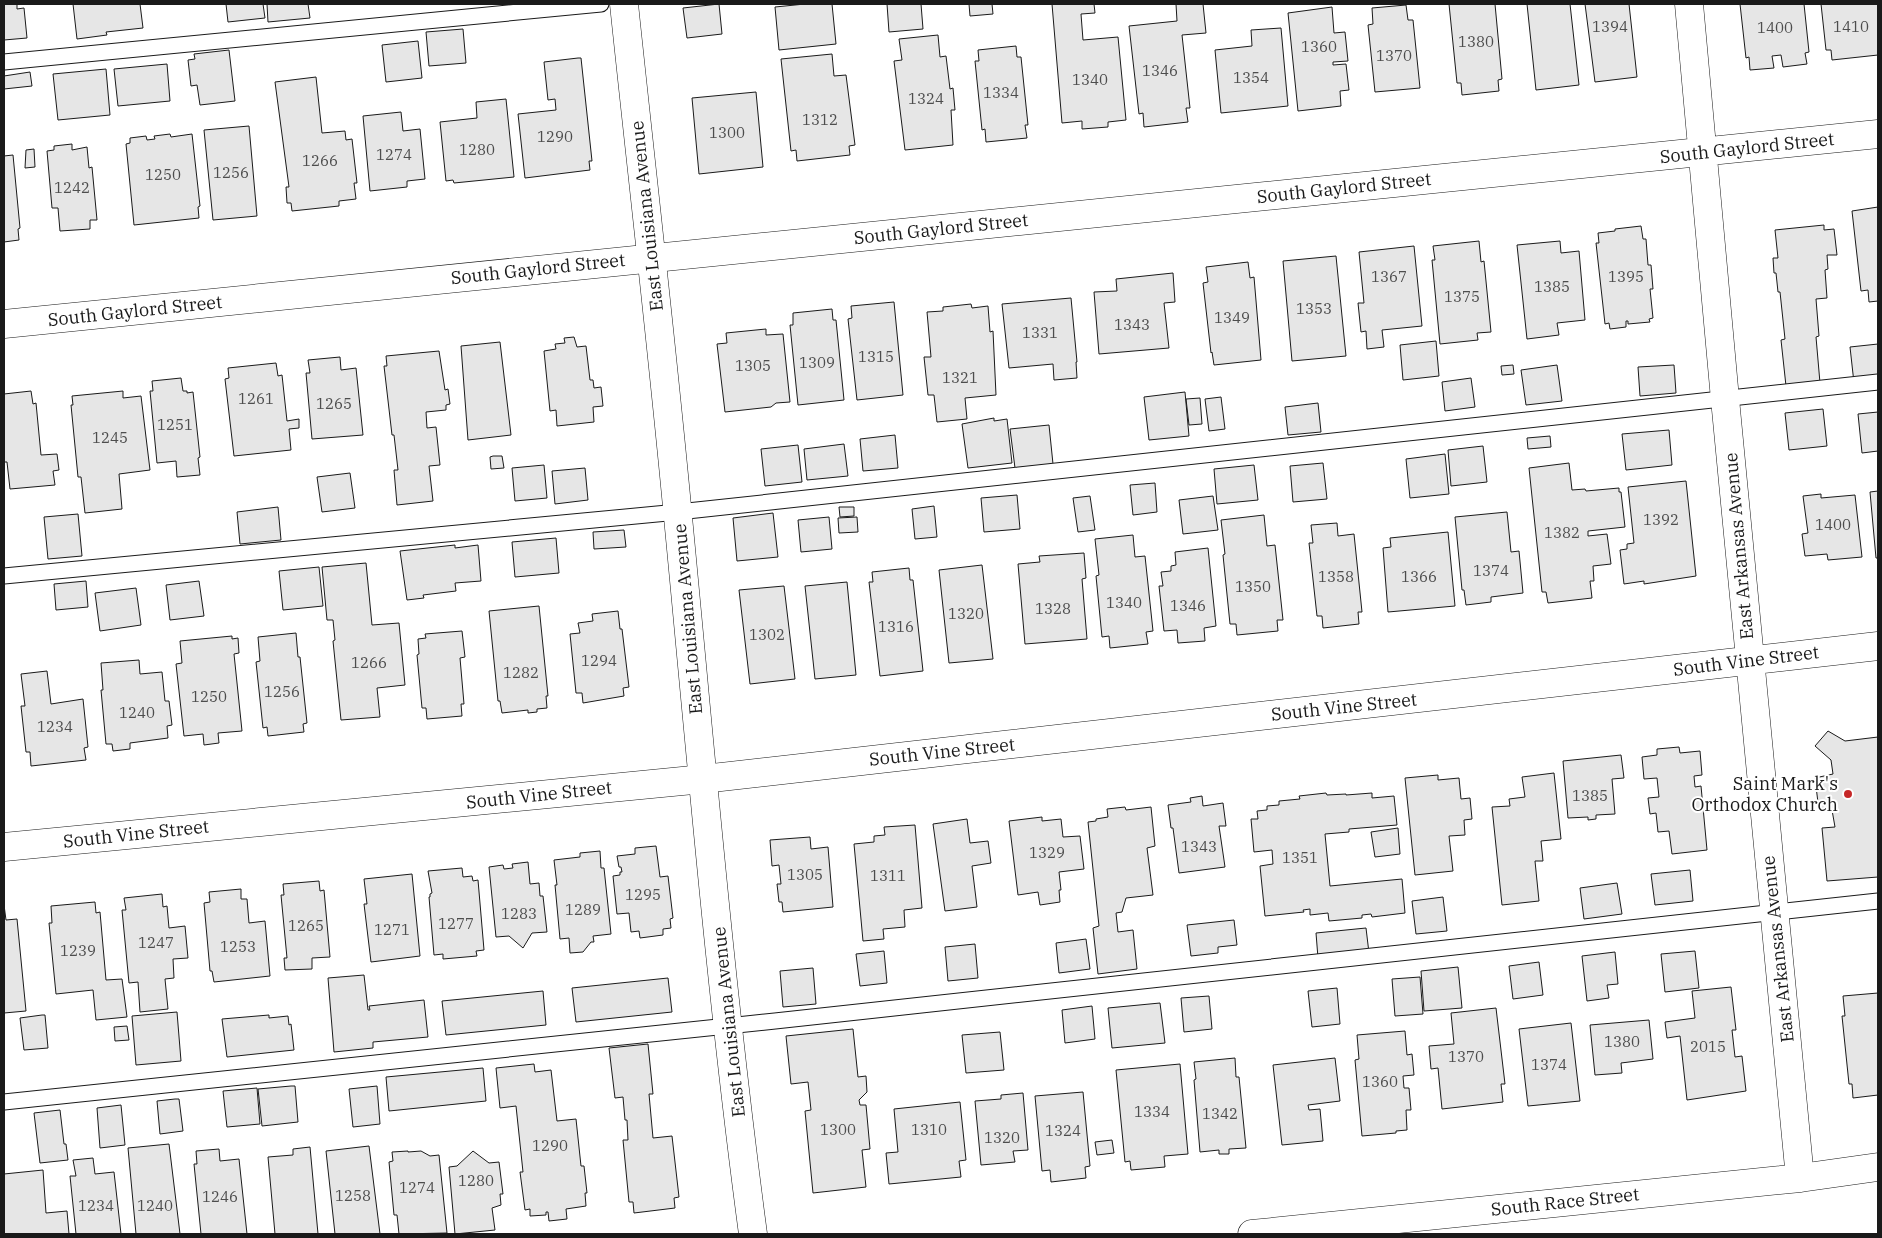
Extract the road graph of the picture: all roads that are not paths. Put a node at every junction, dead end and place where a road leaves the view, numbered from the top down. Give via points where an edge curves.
1 (601, 4) edge
2 (624, 4) edge
3 (1689, 4) edge
4 (4, 62) edge
5 (1878, 134) edge
6 (1704, 152) junction
7 (651, 258) junction
8 (4, 324) edge
9 (1878, 382) edge
10 (1725, 399) junction
11 (678, 512) junction
12 (4, 576) edge
13 (1878, 646) edge
14 (1750, 661) junction
15 (703, 779) junction
16 (4, 847) edge
17 (1878, 901) edge
18 (1774, 911) junction
19 (729, 1026) junction
20 (4, 1102) edge
21 (1878, 1167) edge
22 (1800, 1178) junction
23 (753, 1234) edge
24 (1252, 1234) edge

1 - 4 lane
2 - 7 street, East Louisiana Avenue
3 - 6 street, East Arkansas Avenue
5 - 6 street, South Gaylord Street
6 - 7 street, South Gaylord Street
6 - 10 street, East Arkansas Avenue
7 - 8 street, South Gaylord Street
7 - 11 street, East Louisiana Avenue
9 - 10 lane
10 - 11 lane
10 - 14 street, East Arkansas Avenue
11 - 12 lane
11 - 15 street, East Louisiana Avenue
13 - 14 street, South Vine Street
14 - 15 street, South Vine Street
14 - 18 street, East Arkansas Avenue
15 - 16 street, South Vine Street
15 - 19 street, East Louisiana Avenue
17 - 18 lane
18 - 19 lane
18 - 22 street, East Arkansas Avenue
19 - 20 lane
19 - 23 street, East Louisiana Avenue
21 - 22 street, South Race Street
22 - 24 street, South Race Street

